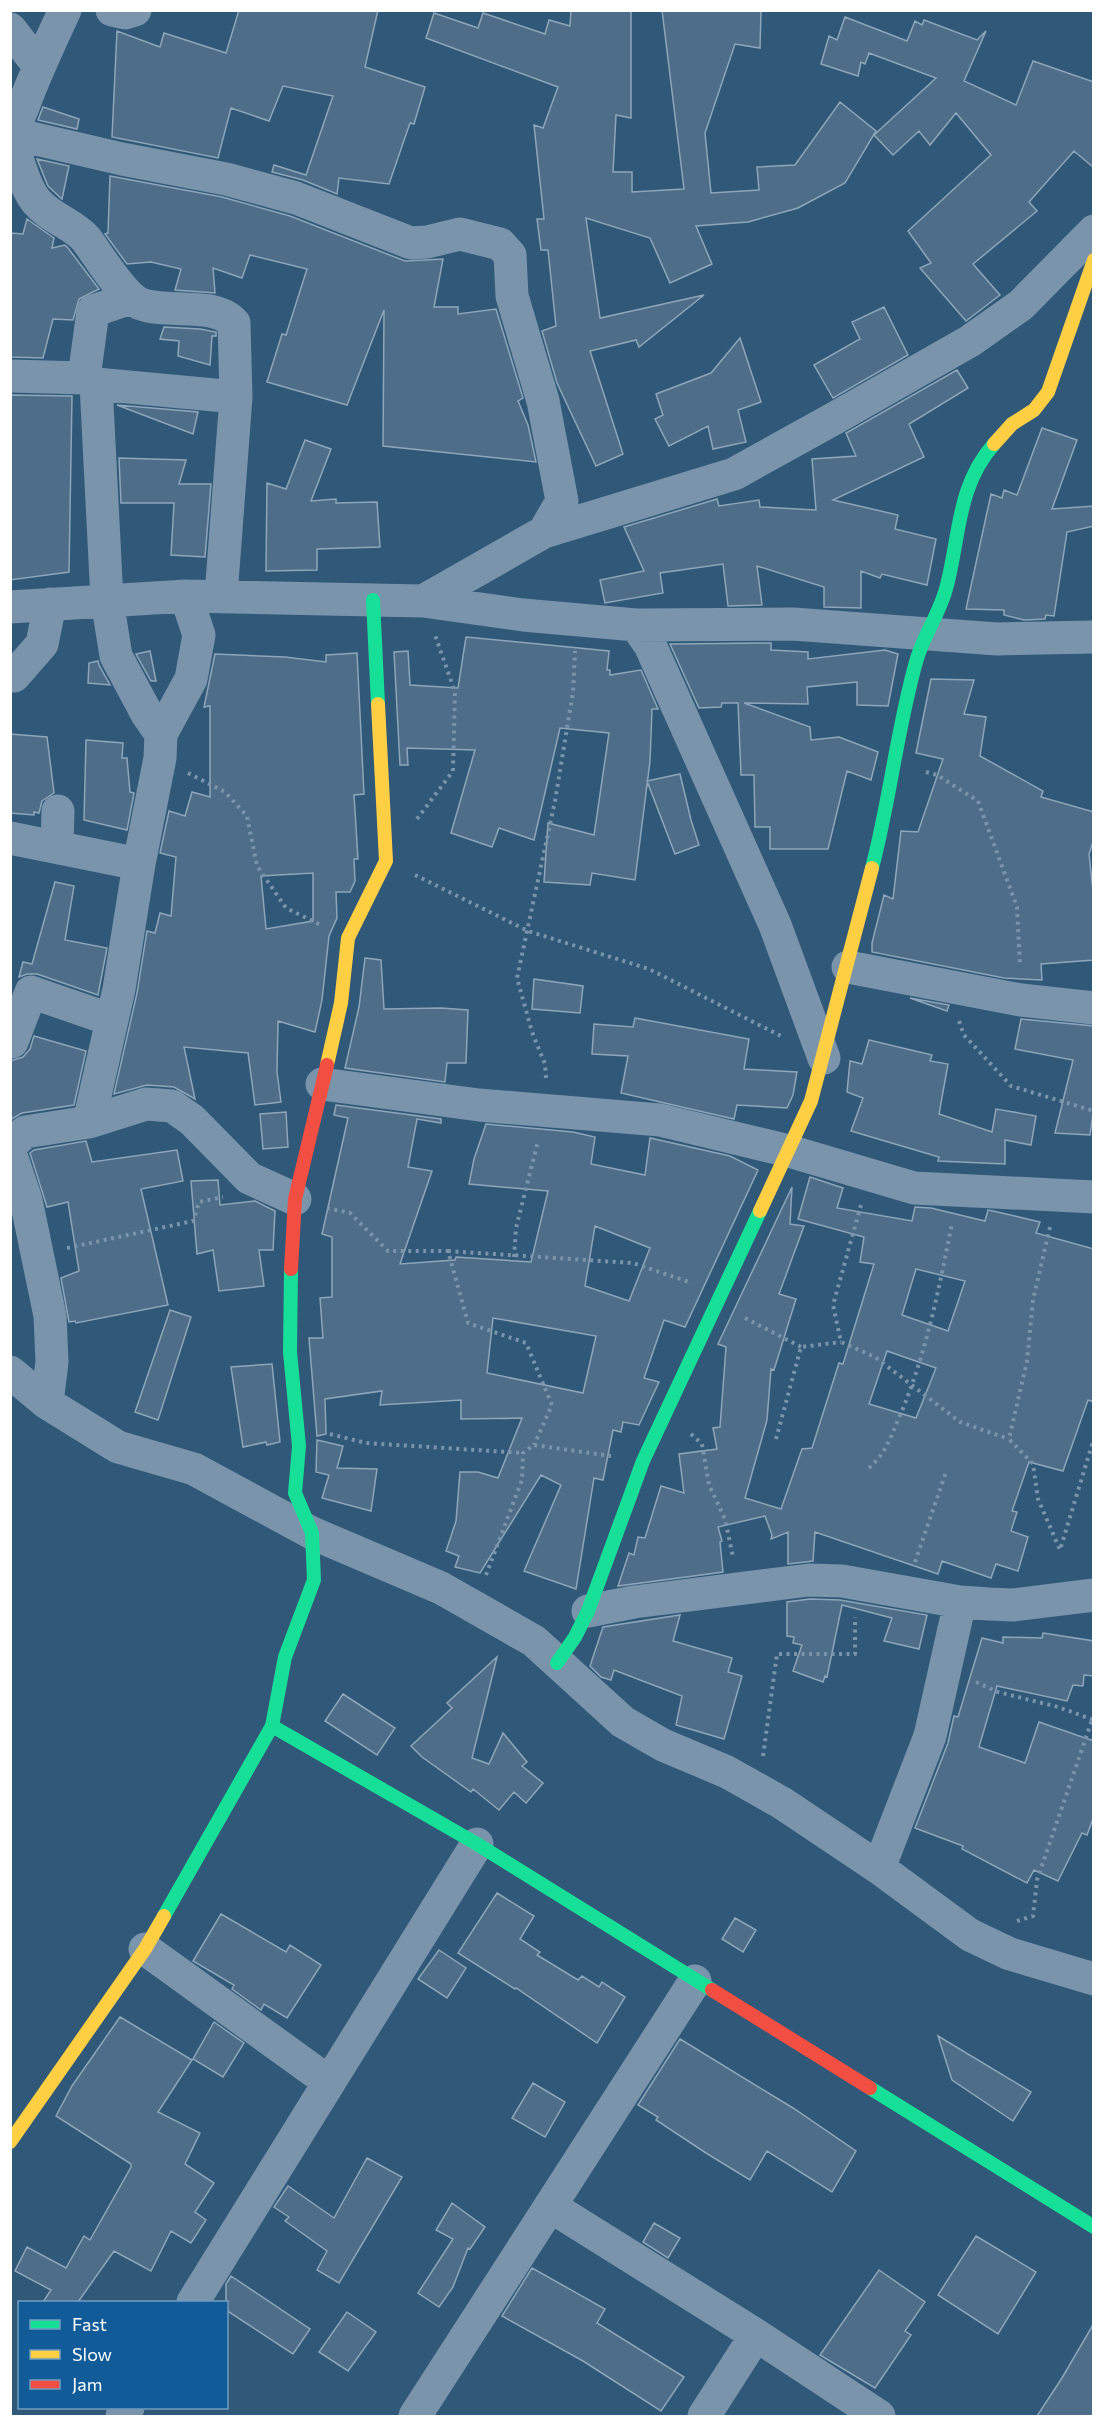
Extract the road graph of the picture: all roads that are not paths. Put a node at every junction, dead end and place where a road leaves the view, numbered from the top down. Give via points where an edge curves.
1 (65, 10) edge
2 (112, 10) edge
3 (135, 10) edge
4 (10, 28) edge
5 (39, 66) junction
6 (12, 133) edge
7 (1094, 231) edge
8 (1094, 260) edge
9 (131, 298) junction
10 (10, 376) edge
11 (90, 381) junction
12 (236, 397) junction
13 (544, 532) junction
14 (186, 596) junction
15 (220, 596) junction
16 (107, 600) junction
17 (373, 600) junction
18 (423, 601) junction
19 (50, 604) junction
20 (10, 608) edge
21 (636, 625) junction
22 (927, 634) junction
23 (1094, 637) edge
24 (14, 676) dead end
25 (160, 746) junction
26 (58, 811) dead end
27 (10, 838) edge
28 (57, 846) junction
29 (139, 864) junction
30 (848, 967) junction
31 (1094, 1008) edge
32 (112, 1020) junction
33 (10, 1042) edge
34 (824, 1058) junction
35 (322, 1084) junction
36 (89, 1122) junction
37 (10, 1146) edge
38 (789, 1151) junction
39 (10, 1152) edge
40 (1094, 1197) edge
41 (295, 1199) junction
42 (10, 1372) edge
43 (47, 1403) junction
44 (312, 1533) junction
45 (1094, 1595) edge
46 (960, 1602) junction
47 (588, 1611) junction
48 (557, 1663) junction
49 (272, 1726) junction
50 (477, 1844) junction
51 (879, 1868) junction
52 (144, 1949) junction
53 (1094, 1979) edge
54 (695, 1980) junction
55 (329, 2082) junction
56 (10, 2142) edge
57 (550, 2206) junction
58 (1094, 2227) edge
59 (194, 2301) edge
60 (756, 2335) junction
61 (415, 2416) edge
62 (704, 2416) edge
63 (879, 2416) edge

1 - 5 street
2 - 3 street via 125,14
4 - 5 street
5 - 6 street
6 - 9 street via 19,164 35,200 85,239
6 - 13 street via 296,198 411,243 460,234 502,246 510,255 512,296 543,401 562,501
7 - 13 street via 1021,305 970,341 764,458 734,474
8 - 22 street via 1048,392 984,456 971,481 957,525 948,587
9 - 11 street via 93,311
9 - 12 street via 142,305 210,312 231,320 235,328
10 - 11 street
11 - 12 street
11 - 16 street
12 - 15 street
13 - 18 street
14 - 15 street
14 - 16 street
14 - 25 street via 199,635 191,679
15 - 17 street
16 - 19 street
16 - 25 street via 116,656
17 - 18 street
17 - 35 street via 386,861 348,938 340,1003
18 - 21 street
19 - 20 street
19 - 24 street via 42,644
21 - 22 street via 793,624
21 - 34 street via 650,645 775,925
22 - 23 street via 997,639
22 - 30 street via 916,660 878,846
25 - 29 street
26 - 28 street
27 - 28 street
28 - 29 street
29 - 32 street
30 - 31 street via 1021,1000
30 - 34 street
32 - 33 street via 31,992
32 - 36 street
34 - 38 street
35 - 38 street via 479,1105 660,1120
35 - 41 street
36 - 37 street via 25,1132
36 - 41 street via 146,1104 172,1106 192,1120 249,1178
38 - 40 street via 914,1188
38 - 47 street via 643,1461
39 - 43 street via 26,1200 50,1316 52,1362
41 - 44 street via 290,1277 290,1352 299,1446 295,1493
42 - 43 street
43 - 44 street via 118,1447 194,1469
44 - 48 street via 441,1588 534,1641
44 - 49 street via 314,1580 285,1657
45 - 46 street via 1013,1605
46 - 47 street via 855,1583 809,1580
46 - 51 street via 930,1736
47 - 48 street
48 - 51 street via 623,1722 782,1803
49 - 50 street
49 - 52 street
50 - 54 street
50 - 55 street
51 - 53 street via 970,1935 1010,1954
52 - 55 street
52 - 56 street
54 - 57 street
54 - 58 street
55 - 59 street
57 - 60 street
57 - 61 street
60 - 62 street
60 - 63 street

